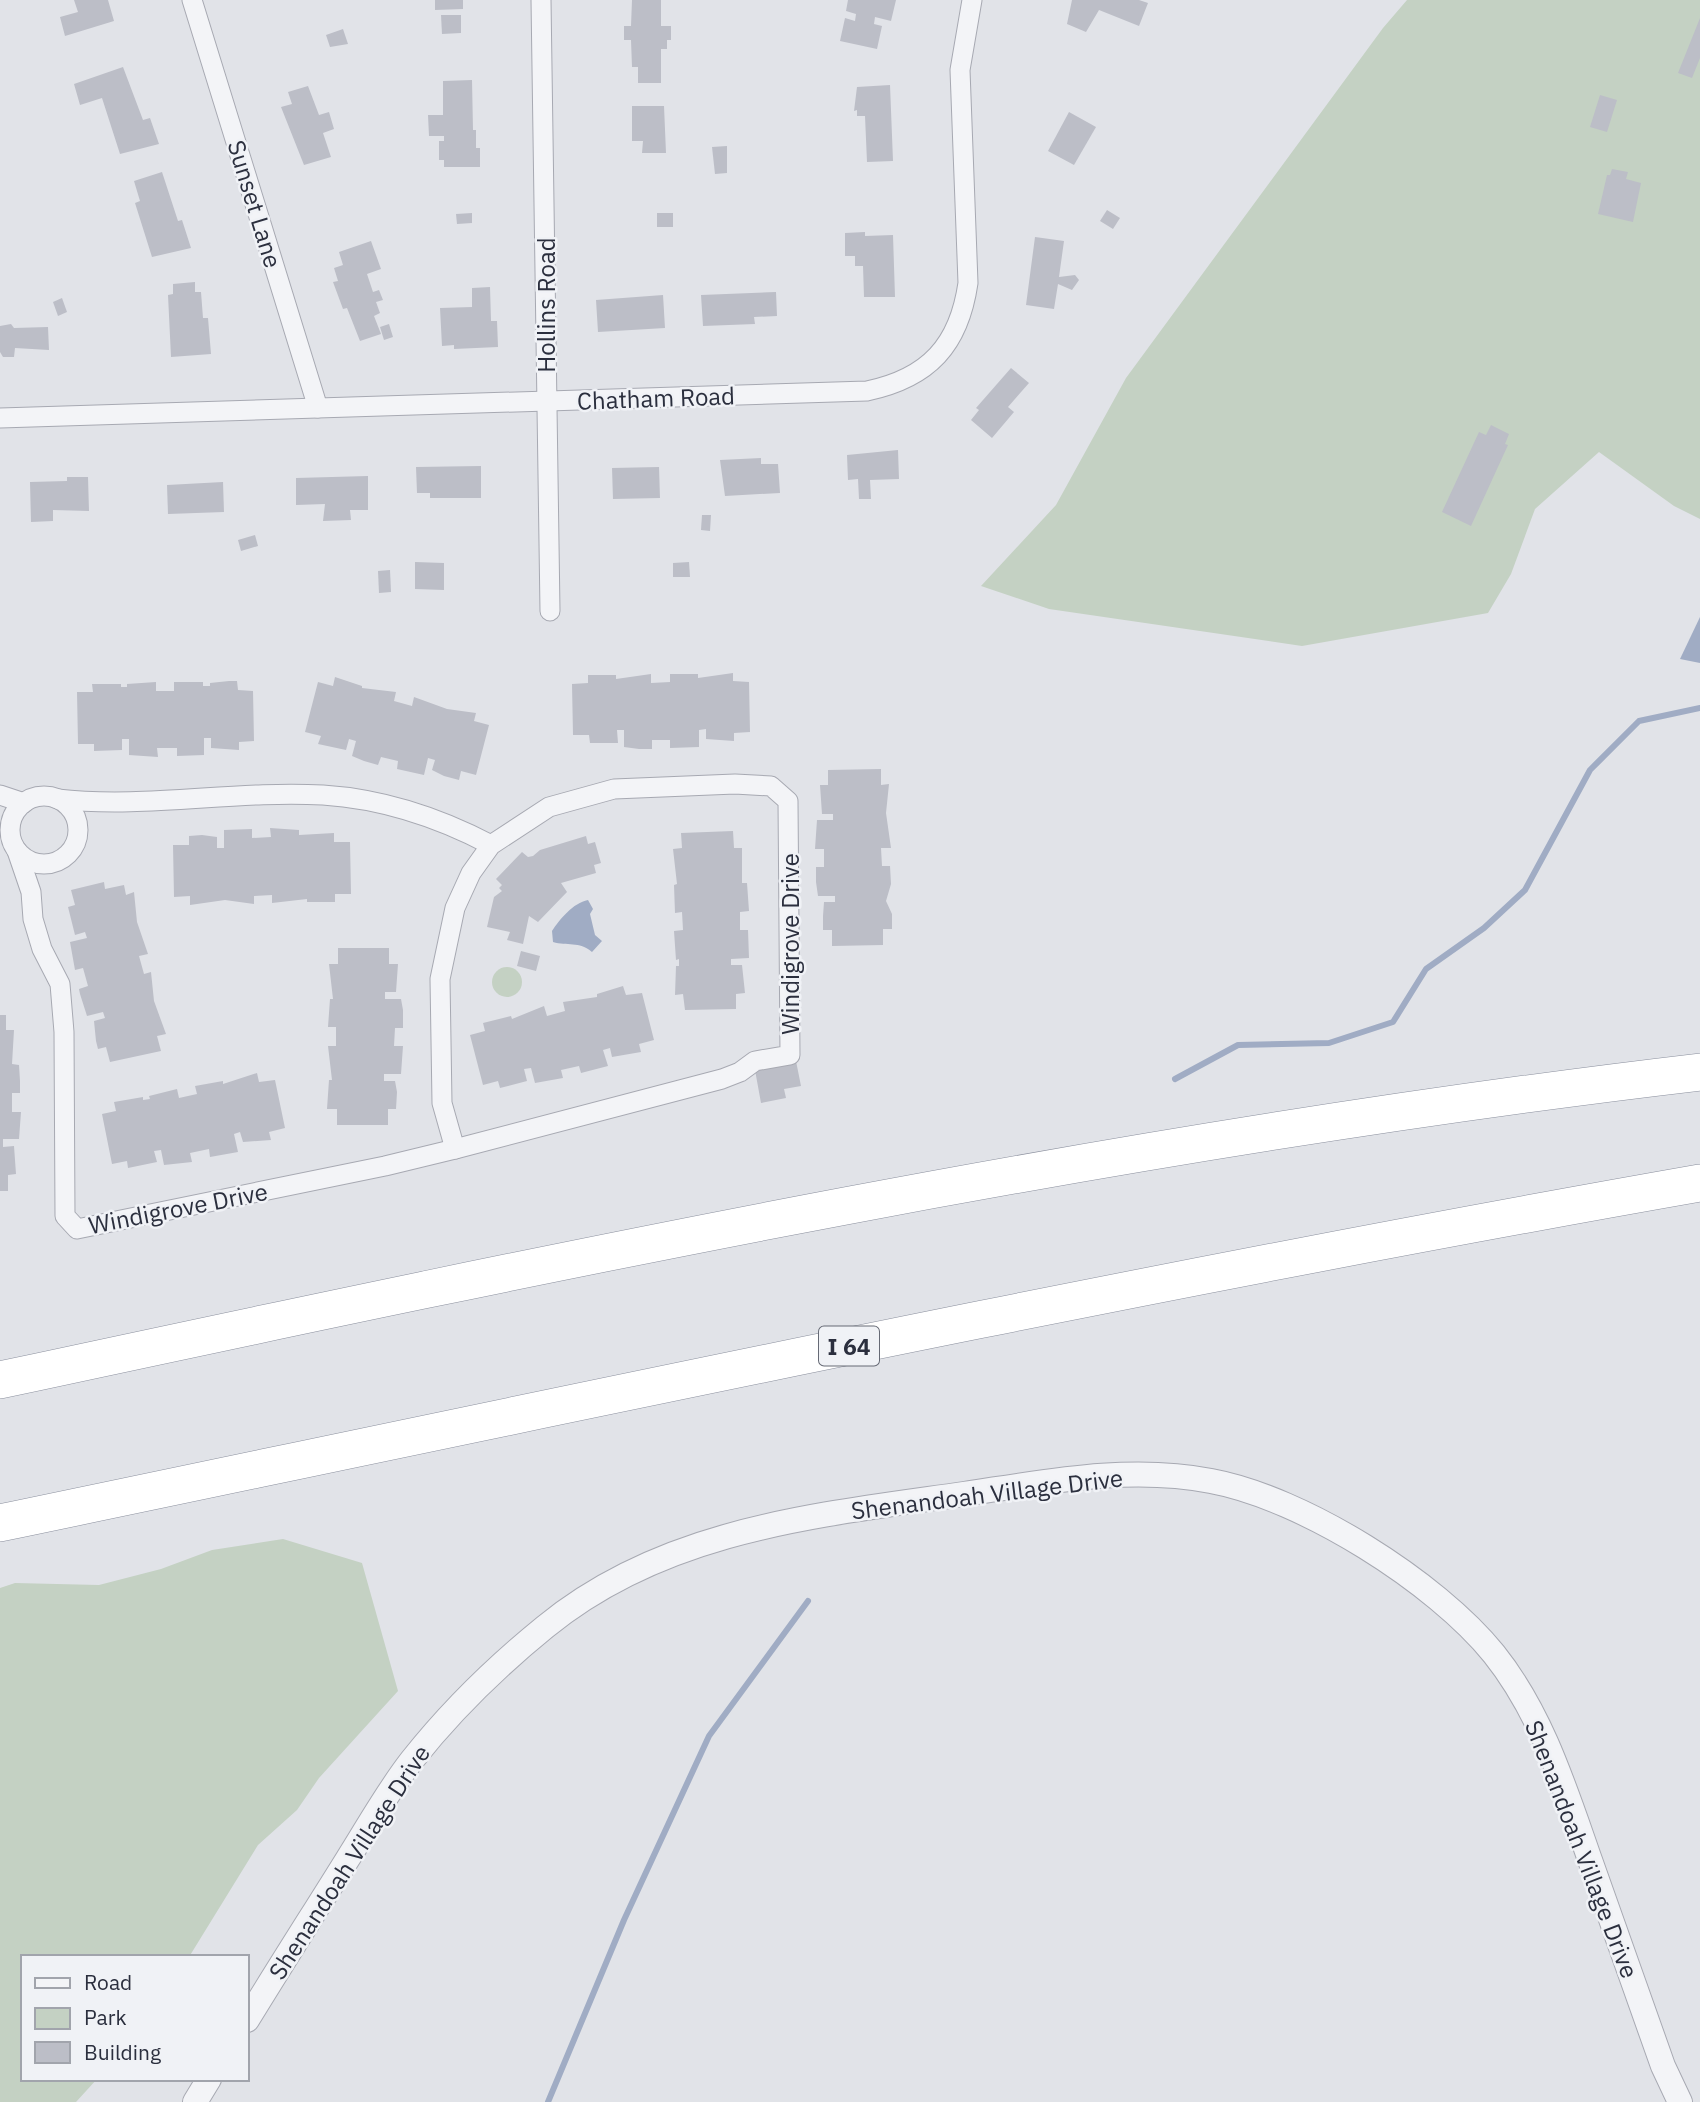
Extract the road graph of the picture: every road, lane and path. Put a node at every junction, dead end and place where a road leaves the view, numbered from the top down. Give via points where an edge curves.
1 (192, 0) edge
2 (541, 0) edge
3 (972, 0) edge
4 (546, 402) junction
5 (317, 408) junction
6 (0, 418) edge
7 (550, 611) dead end
8 (0, 795) edge
9 (57, 799) junction
10 (104, 802) junction
11 (24, 803) junction
12 (78, 830) junction
13 (10, 840) edge
14 (491, 845) junction
15 (51, 863) junction
16 (31, 891) junction
17 (1700, 1072) edge
18 (455, 1149) junction
19 (1700, 1183) edge
20 (0, 1380) edge
21 (0, 1523) edge
22 (248, 2018) edge
23 (208, 2081) edge
24 (195, 2102) edge
25 (1680, 2102) edge

1 - 5 street, Sunset Lane
2 - 4 street, Hollins Road
3 - 4 street, Chatham Road via 960,70 968,283 956,330 927,366 907,379 867,391
4 - 5 street, Chatham Road
4 - 7 street, Hollins Road
5 - 6 street, Chatham Road
8 - 11 street
9 - 10 street
9 - 11 street via 38,797
9 - 12 street via 71,812
10 - 12 street
10 - 14 street via 323,795 406,809 447,822
11 - 13 street via 11,823
12 - 15 street via 73,848
13 - 15 street via 33,862
13 - 16 street, Windigrove Drive
14 - 18 street, Windigrove Drive via 455,908 440,979 442,1103
14 - 18 street, Windigrove Drive via 550,807 614,789 771,786 788,801 790,1055 755,1061 722,1079
15 - 16 street
16 - 18 street, Windigrove Drive via 42,949 60,984 65,1216 77,1228
17 - 20 highway via 1016,1174 631,1248
19 - 21 highway, I 64 via 1165,1281
22 - 25 street, Shenandoah Village Drive via 387,1796 438,1729 545,1626 604,1586 682,1550 813,1516 1059,1480 1163,1476 1212,1481 1321,1522 1404,1574 1468,1626 1492,1652 1527,1703 1562,1779 1663,2066
23 - 24 street

